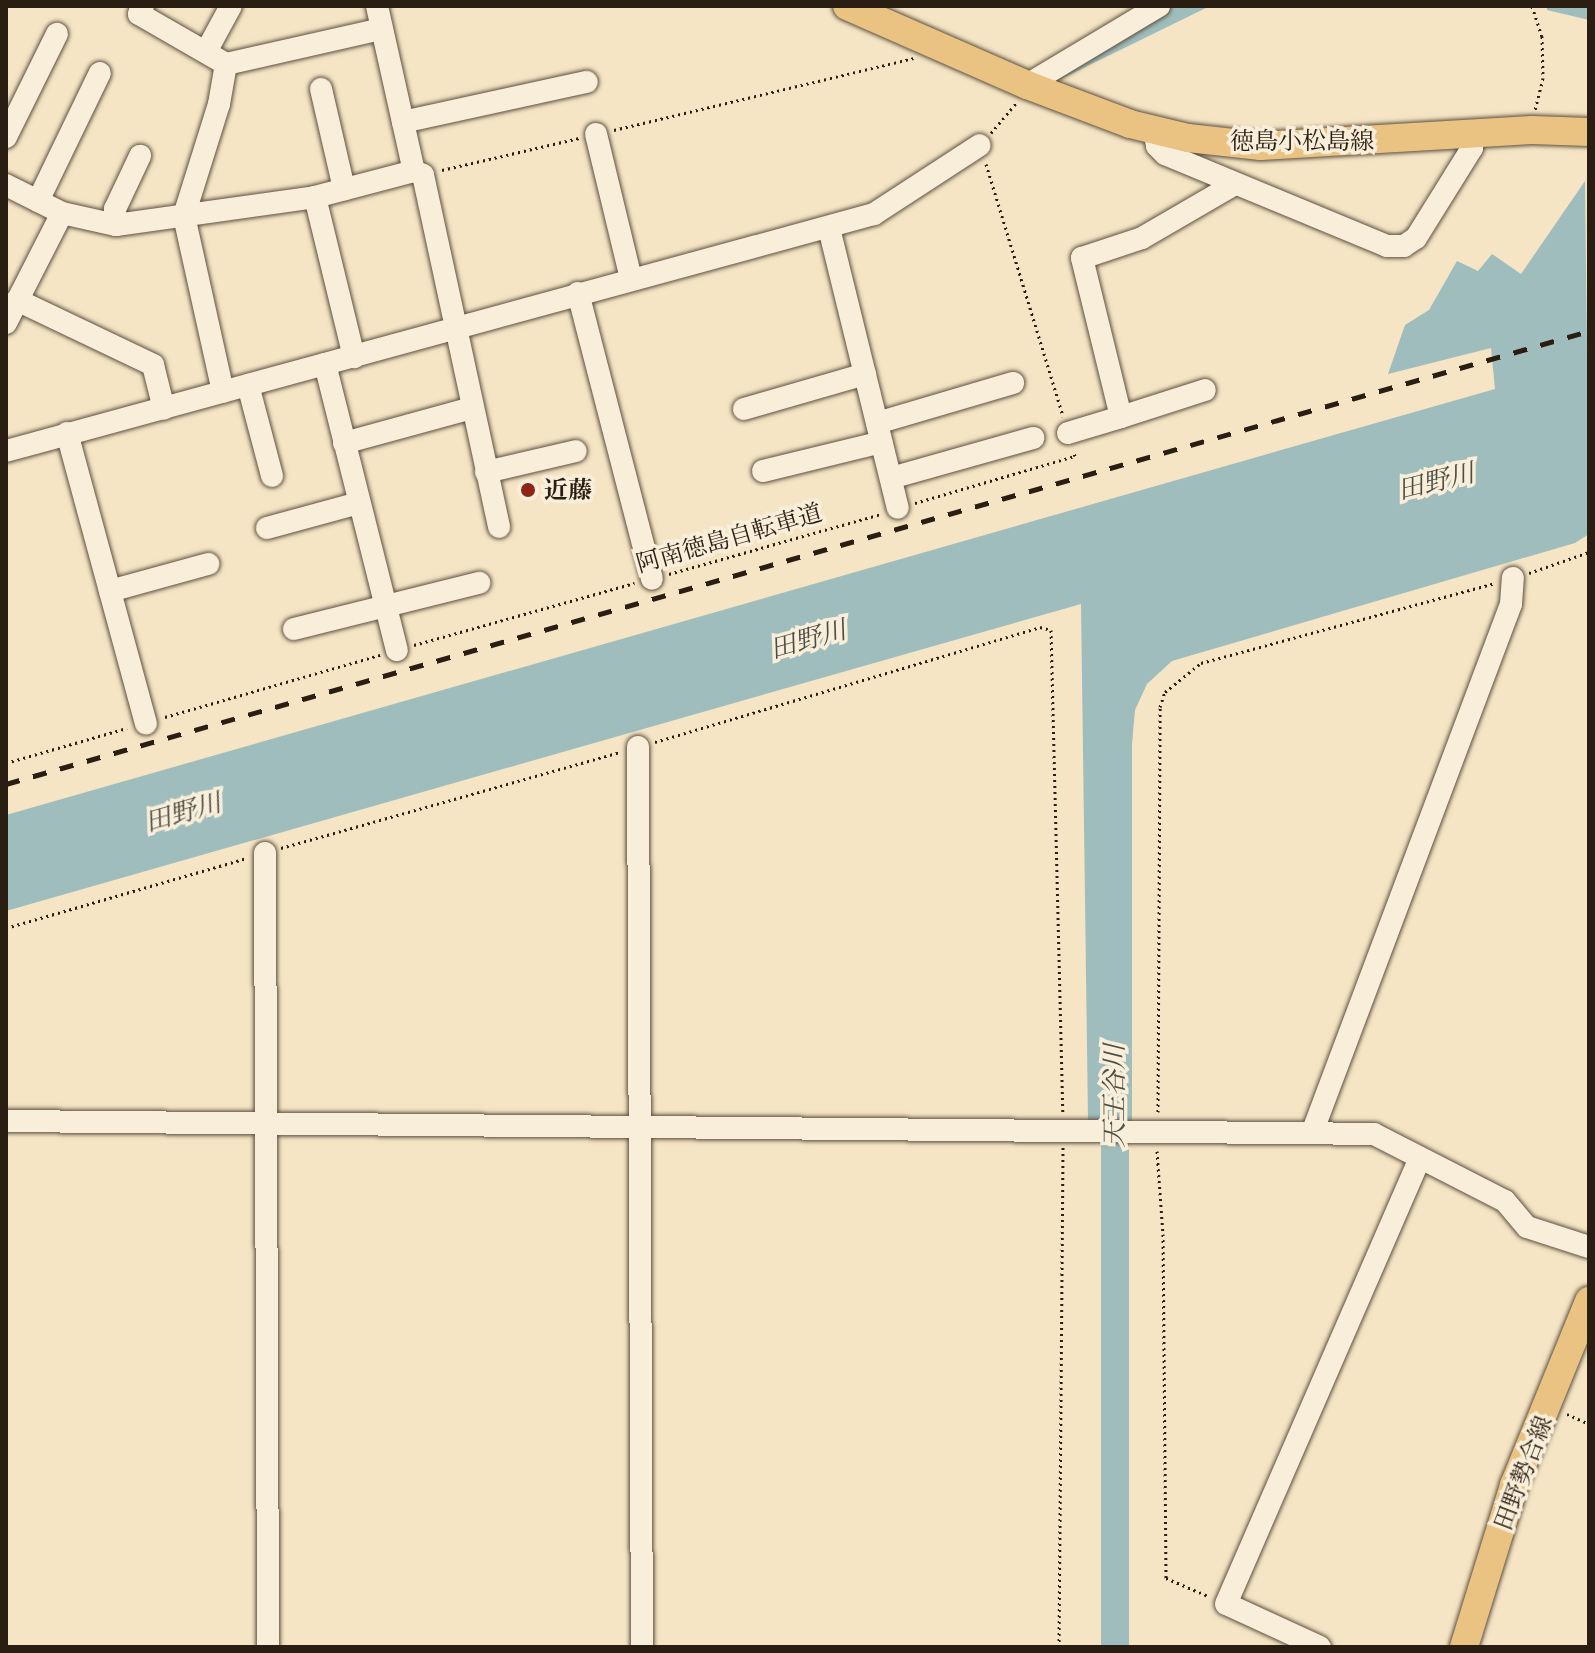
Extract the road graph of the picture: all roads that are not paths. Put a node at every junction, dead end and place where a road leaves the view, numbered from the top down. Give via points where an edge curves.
1 (143, 6) edge
2 (231, 6) edge
3 (377, 6) edge
4 (847, 6) edge
5 (1159, 6) edge
6 (381, 29) junction
7 (57, 34) dead end
8 (217, 57) junction
9 (100, 73) dead end
10 (587, 82) dead end
11 (1027, 85) junction
12 (321, 89) dead end
13 (403, 122) junction
14 (1154, 130) junction
15 (1585, 131) edge
16 (596, 134) road end
17 (1473, 134) junction
18 (6, 137) edge
19 (980, 145) road end
20 (140, 156) dead end
21 (419, 173) junction
22 (6, 185) edge
23 (1233, 185) junction
24 (344, 189) junction
25 (315, 197) junction
26 (38, 201) junction
27 (62, 213) junction
28 (184, 216) junction
29 (116, 225) junction
30 (829, 228) junction
31 (631, 279) junction
32 (578, 293) junction
33 (17, 300) junction
34 (6, 323) edge
35 (454, 329) junction
36 (354, 357) junction
37 (325, 364) junction
38 (865, 374) junction
39 (1013, 383) dead end
40 (248, 385) junction
41 (1205, 390) dead end
42 (223, 392) junction
43 (472, 408) junction
44 (164, 409) junction
45 (744, 409) dead end
46 (1121, 417) junction
47 (67, 433) junction
48 (879, 433) junction
49 (1068, 433) road end
50 (1033, 438) dead end
51 (344, 443) junction
52 (6, 451) edge
53 (576, 451) dead end
54 (763, 471) dead end
55 (486, 472) junction
56 (272, 476) dead end
57 (891, 478) junction
58 (359, 503) junction
59 (898, 508) road end
60 (499, 527) dead end
61 (267, 528) dead end
62 (208, 564) dead end
63 (1513, 578) road end
64 (652, 579) road end
65 (479, 583) dead end
66 (110, 591) junction
67 (386, 605) junction
68 (294, 629) dead end
69 (397, 650) road end
70 (146, 723) road end
71 (638, 747) road end
72 (265, 853) road end
73 (6, 1121) edge
74 (266, 1123) junction
75 (641, 1127) junction
76 (1312, 1133) junction
77 (1420, 1158) junction
78 (1589, 1247) edge
79 (1589, 1301) edge
80 (268, 1647) edge
81 (642, 1647) edge
82 (1320, 1647) edge
83 (1464, 1647) edge

1 - 8 street via 139,14
2 - 8 street
3 - 6 street
4 - 11 main road, 徳島小松島線
5 - 11 street
6 - 8 street
6 - 13 street
7 - 18 street
8 - 28 street via 219,104
9 - 26 street
10 - 13 street
11 - 14 main road, 徳島小松島線
12 - 24 street
13 - 21 street
14 - 17 main road, 徳島小松島線 via 1261,146
14 - 23 street via 1165,154
15 - 17 main road, 徳島小松島線
16 - 31 street
17 - 23 street via 1472,148 1416,238 1404,246 1368,242
19 - 30 street via 874,214
20 - 29 street via 115,209
21 - 24 street
21 - 35 street
22 - 26 street
23 - 46 street via 1142,238 1082,258
24 - 25 street
25 - 28 street
25 - 36 street
26 - 27 street
27 - 29 street
27 - 33 street
28 - 29 street
28 - 42 street
30 - 31 street
30 - 38 street
31 - 32 street
32 - 35 street
32 - 64 street
33 - 34 street
33 - 44 street via 153,365
35 - 36 street
35 - 43 street
36 - 37 street
37 - 40 street
37 - 51 street
38 - 45 street
38 - 48 street
39 - 48 street
40 - 42 street
40 - 56 street
41 - 46 street
42 - 44 street
43 - 51 street
43 - 55 street
44 - 47 street
46 - 49 street
47 - 52 street
47 - 66 street
48 - 54 street
48 - 57 street
50 - 57 street
51 - 58 street
53 - 55 street
55 - 60 street
57 - 59 street
58 - 61 street
58 - 67 street
62 - 66 street
63 - 76 street via 1511,604
65 - 67 street
66 - 70 street
67 - 68 street
67 - 69 street
71 - 75 street
72 - 74 street
73 - 74 street
74 - 75 street
74 - 80 street
75 - 76 street
75 - 81 street
76 - 77 street via 1374,1134
77 - 78 street via 1505,1201 1527,1227
77 - 82 street via 1226,1604
79 - 83 main road, 田野勢合線 via 1514,1485

